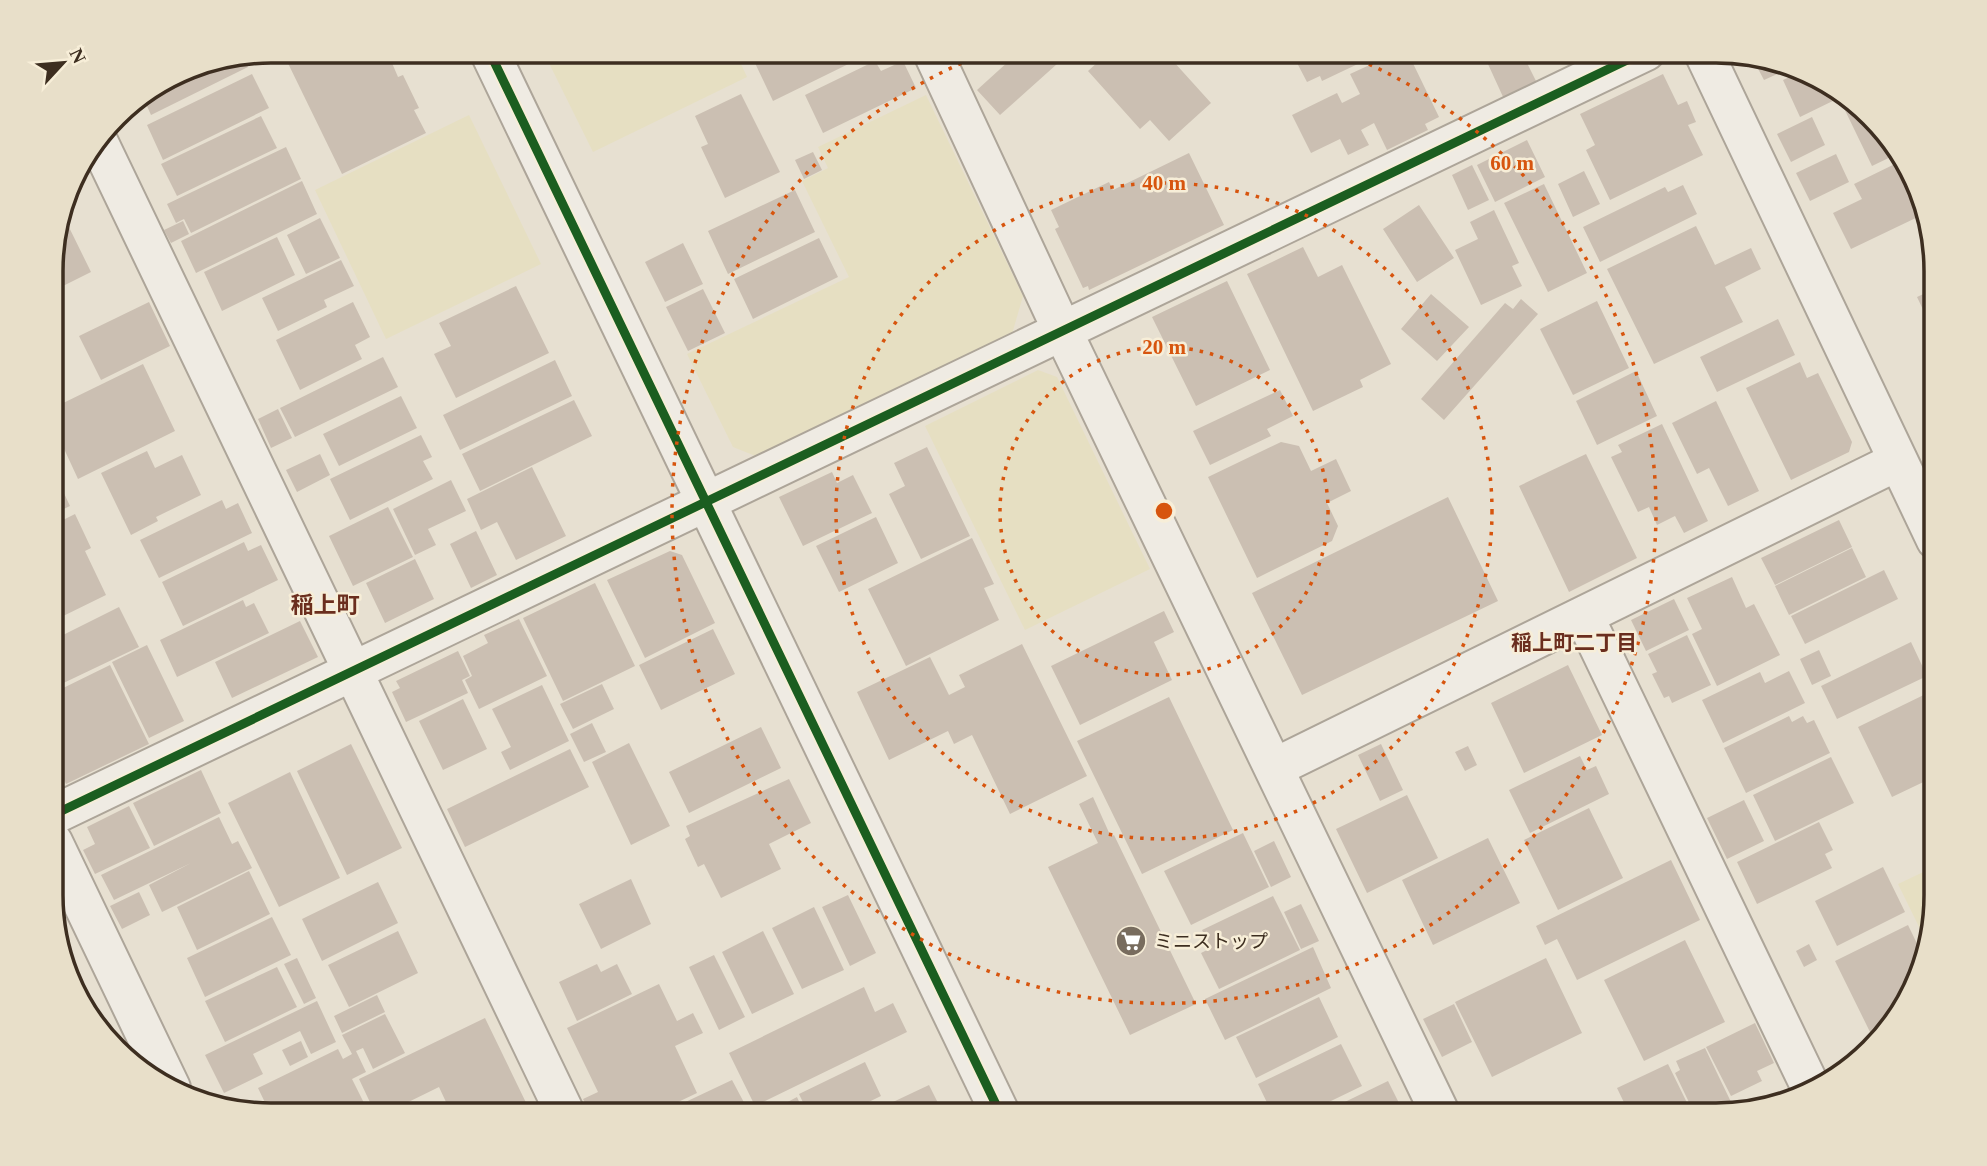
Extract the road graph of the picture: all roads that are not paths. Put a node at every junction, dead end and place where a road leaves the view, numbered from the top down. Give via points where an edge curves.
1 (495, 63) edge
2 (938, 63) edge
3 (1621, 63) edge
4 (1709, 63) edge
5 (102, 150) edge
6 (1062, 330) junction
7 (1898, 461) junction
8 (706, 501) junction
9 (1924, 515) edge
10 (1584, 616) junction
11 (353, 671) junction
12 (1274, 768) junction
13 (63, 810) edge
14 (63, 863) edge
15 (164, 1073) edge
16 (1808, 1082) edge
17 (560, 1103) edge
18 (995, 1103) edge
19 (1435, 1103) edge

1 - 8 street
2 - 6 street
3 - 6 street
4 - 7 street
5 - 11 street
6 - 8 street
6 - 12 street
7 - 9 street
7 - 10 street
8 - 11 street
8 - 18 street
10 - 12 street
10 - 16 street
11 - 13 street
11 - 17 street
12 - 19 street
14 - 15 street

